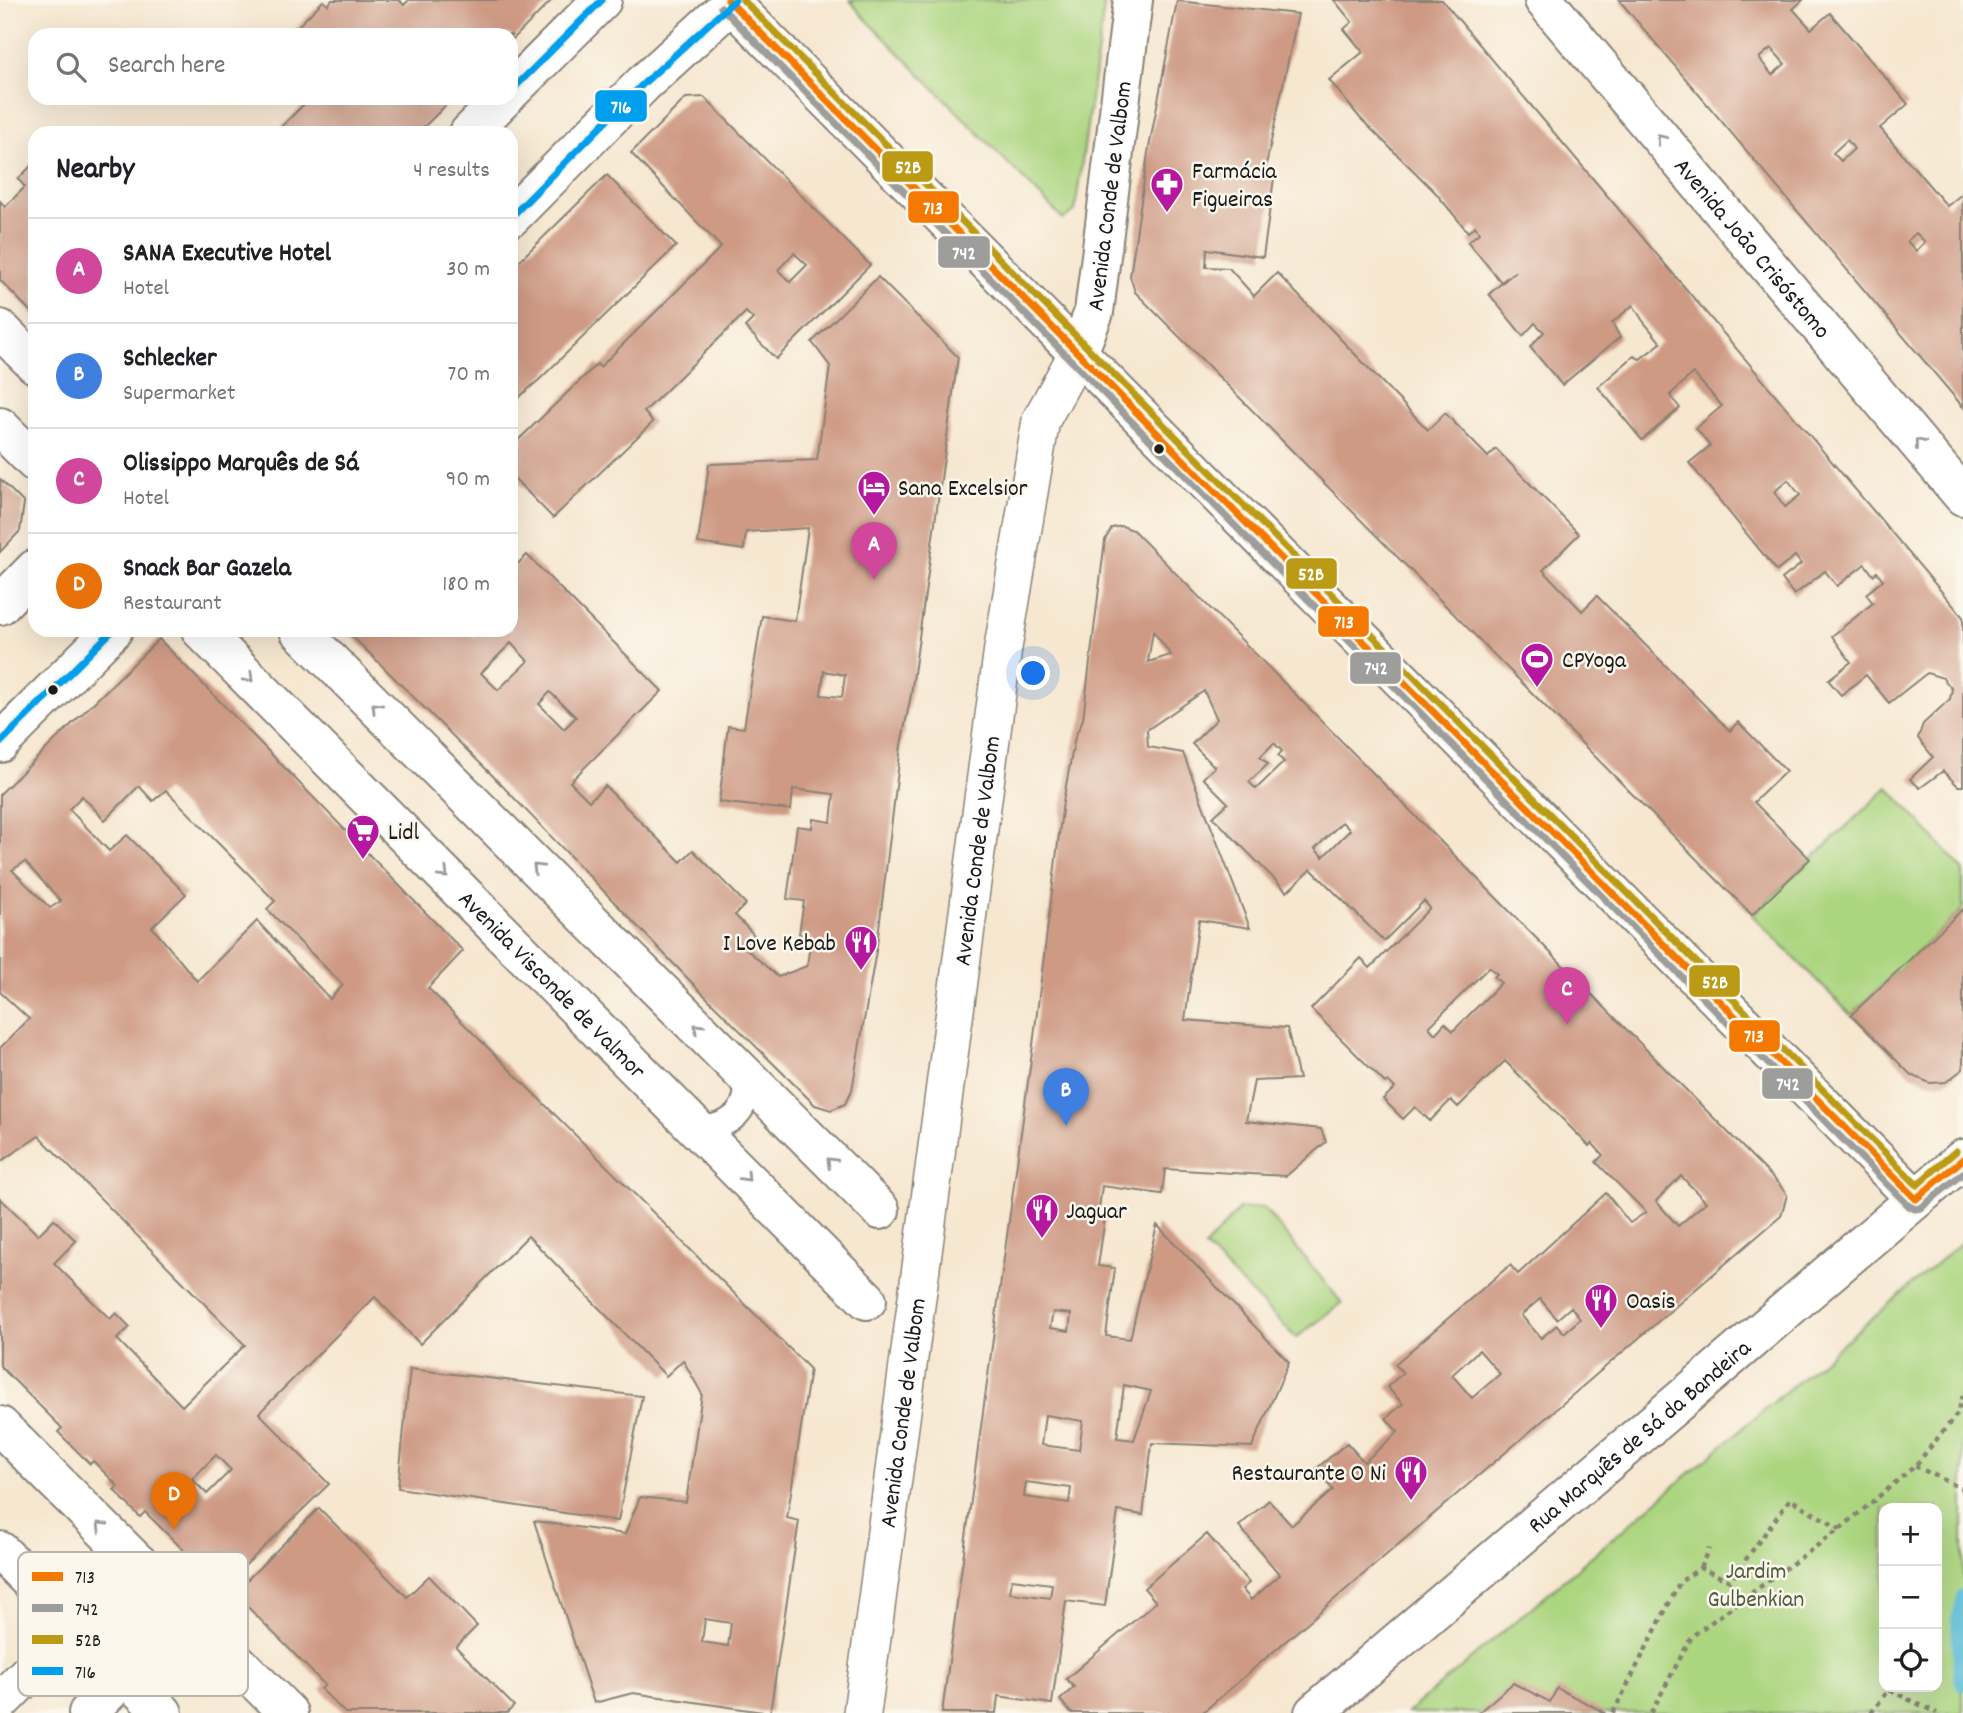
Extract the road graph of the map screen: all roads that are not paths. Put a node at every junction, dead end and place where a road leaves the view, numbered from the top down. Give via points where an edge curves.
1 (602, 0) edge
2 (1133, 0) edge
3 (1544, 0) edge
4 (731, 1) edge
5 (518, 84) edge
6 (497, 105) edge
7 (476, 126) edge
8 (518, 210) edge
9 (0, 329) edge
10 (1078, 353) junction
11 (28, 357) edge
12 (0, 427) edge
13 (28, 455) edge
14 (1963, 496) edge
15 (28, 576) edge
16 (0, 605) edge
17 (106, 637) edge
18 (208, 637) edge
19 (306, 637) edge
20 (0, 743) edge
21 (746, 1077) junction
22 (698, 1129) junction
23 (1963, 1159) edge
24 (1916, 1199) junction
25 (880, 1210) dead end
26 (867, 1300) dead end
27 (0, 1426) edge
28 (0, 1551) edge
29 (127, 1552) edge
30 (18, 1569) edge
31 (248, 1673) edge
32 (18, 1684) edge
33 (105, 1696) edge
34 (146, 1696) edge
35 (0, 1702) edge
36 (88, 1713) edge
37 (163, 1713) edge
38 (288, 1713) edge
39 (862, 1713) edge
40 (1314, 1713) edge

1 - 5 street
2 - 10 street, Avenida Conde de Valbom via 1094,312
14 -> 3 street, Avenida João Crisóstomo
4 - 8 street
4 - 10 street
6 - 7 street
9 - 11 street
10 - 24 street
10 - 39 street, Avenida Conde de Valbom via 1041,420 1003,648
12 - 13 street
15 - 16 street
17 - 20 street
18 -> 22 street, Avenida Visconde de Valmor
21 -> 19 street
21 - 22 lane via 748,1090 737,1116 714,1128
25 -> 21 street
22 -> 26 street, Avenida Visconde de Valmor
23 - 24 street, Rua Marquês de Sá da Bandeira
24 - 40 street, Rua Marquês de Sá da Bandeira
29 -> 27 street
28 - 30 street
31 - 38 street
32 - 35 street
33 - 36 street
34 - 37 street

